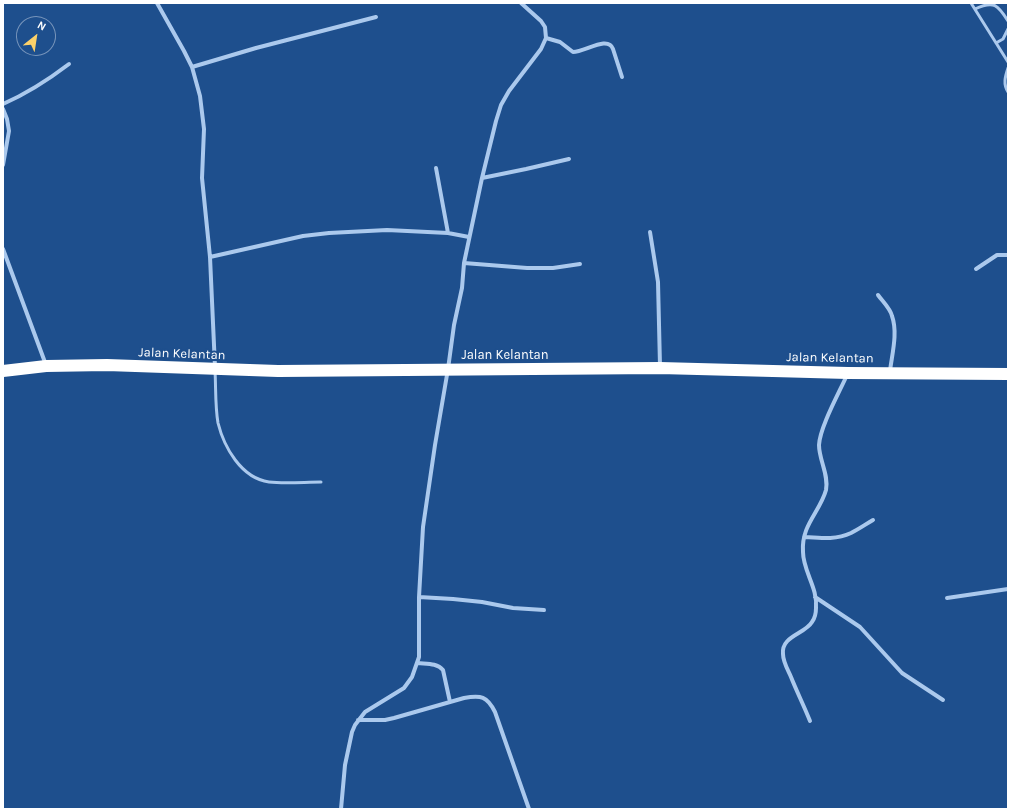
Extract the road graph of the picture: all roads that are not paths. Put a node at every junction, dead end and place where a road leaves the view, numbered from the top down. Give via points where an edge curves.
1 (157, 3) edge
2 (520, 3) edge
3 (971, 3) edge
4 (975, 9) junction
5 (376, 17) dead end
6 (1008, 21) edge
7 (1008, 29) edge
8 (546, 38) junction
9 (996, 43) junction
10 (1008, 62) edge
11 (69, 64) dead end
12 (192, 67) junction
13 (1008, 68) edge
14 (622, 77) dead end
15 (1008, 92) edge
16 (3, 104) edge
17 (3, 109) edge
18 (569, 159) dead end
19 (3, 165) edge
20 (436, 168) dead end
21 (482, 178) junction
22 (650, 232) dead end
23 (448, 233) junction
24 (470, 236) junction
25 (3, 249) edge
26 (1008, 254) edge
27 (210, 257) junction
28 (464, 263) junction
29 (580, 264) dead end
30 (976, 269) dead end
31 (878, 295) dead end
32 (46, 366) junction
33 (660, 368) junction
34 (215, 369) junction
35 (448, 369) junction
36 (3, 371) edge
37 (848, 373) junction
38 (889, 373) junction
39 (1008, 374) edge
40 (321, 482) dead end
41 (873, 520) dead end
42 (804, 537) junction
43 (1008, 589) edge
44 (419, 597) junction
45 (815, 597) junction
46 (947, 598) dead end
47 (544, 610) dead end
48 (418, 663) junction
49 (943, 700) dead end
50 (450, 702) junction
51 (358, 720) junction
52 (810, 721) dead end
53 (341, 809) edge
54 (529, 809) edge

1 - 12 street
2 - 8 street via 541,21 545,27
3 - 4 lane
4 - 6 lane via 990,3 1001,9
4 - 9 lane
5 - 12 street
7 - 9 lane via 1003,39
8 - 14 street via 560,42 573,52 609,43 612,45
8 - 21 street via 541,49 504,98
9 - 10 lane
11 - 16 street via 41,85
12 - 27 street via 200,96 204,129 202,178
13 - 15 lane via 1005,77
17 - 19 street via 8,119 9,130
18 - 21 street
20 - 23 street
21 - 24 street
22 - 33 street via 659,296
23 - 24 street
23 - 27 street via 387,230 329,233 303,236
24 - 28 street
25 - 32 street
26 - 30 street via 997,255
27 - 34 street
28 - 29 street via 527,268
28 - 35 street
31 - 38 street via 892,316 894,326
32 - 34 highway, Jalan Kelantan via 107,365
32 - 36 highway, Jalan Kelantan
33 - 35 highway, Jalan Kelantan
33 - 37 highway, Jalan Kelantan
34 - 35 highway, Jalan Kelantan
34 - 40 lane via 219,424 234,459 244,470 268,482
35 - 44 street via 428,491
37 - 38 highway, Jalan Kelantan
37 - 42 street via 820,437 820,456 826,489
38 - 39 highway, Jalan Kelantan
41 - 42 street via 842,536
42 - 45 street via 802,553
43 - 46 street
44 - 47 street
44 - 48 street
45 - 49 street via 860,627 902,673
45 - 52 street via 816,606 812,623 791,638 782,654
48 - 50 street via 441,667
48 - 51 street via 404,688 365,712
50 - 51 street via 385,720
50 - 54 street via 474,696 482,697 489,702 495,712
51 - 53 street via 352,732

